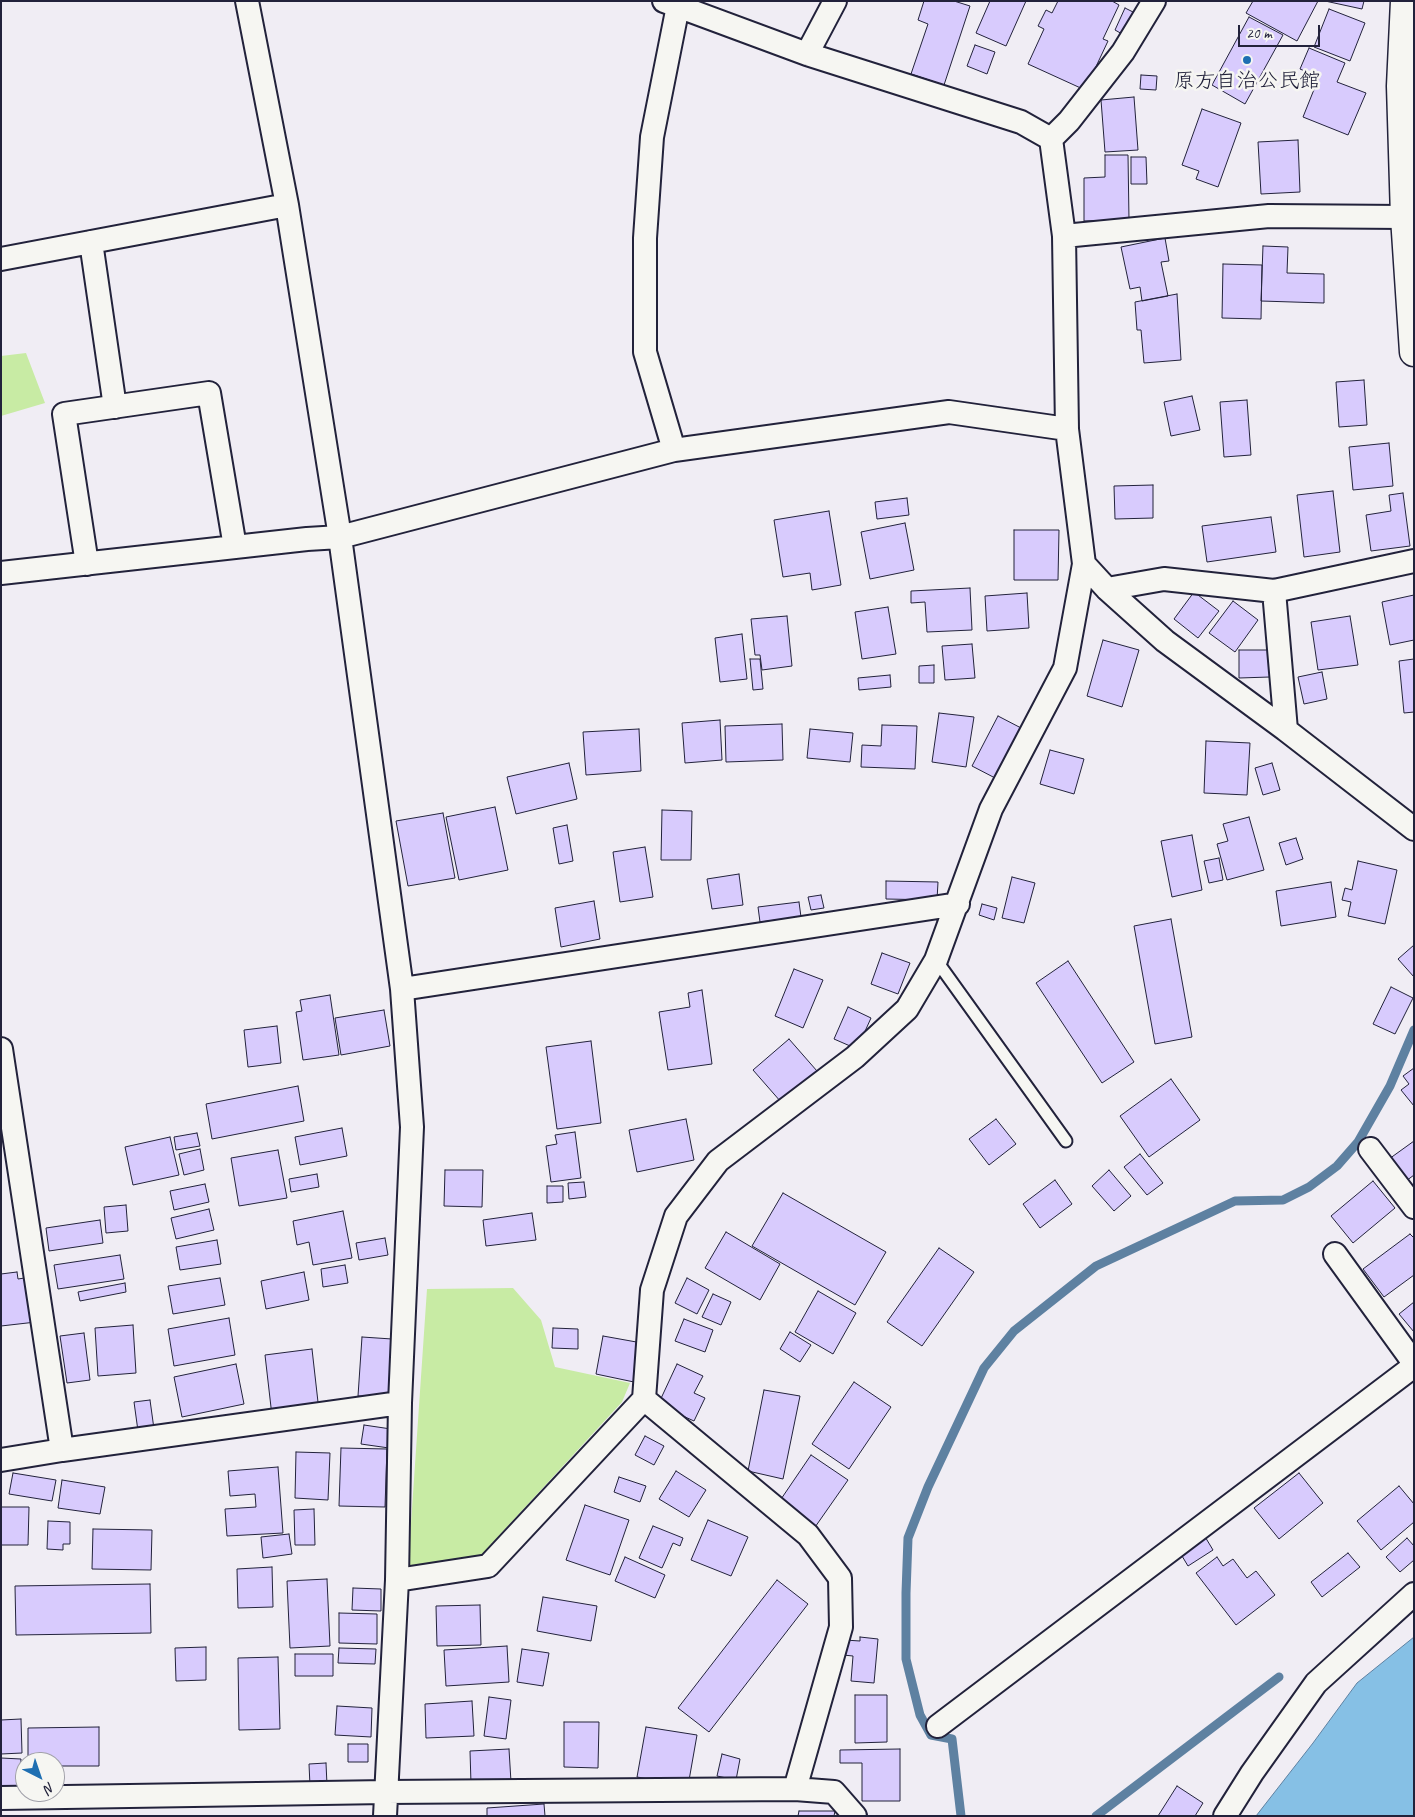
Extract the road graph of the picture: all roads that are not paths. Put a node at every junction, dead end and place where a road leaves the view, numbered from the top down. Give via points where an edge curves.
1 (247, 1) edge
2 (835, 1) edge
3 (1154, 1) edge
4 (1405, 1) edge
5 (671, 3) edge
6 (807, 54) junction
7 (1051, 139) junction
8 (287, 205) junction
9 (1405, 217) junction
10 (1064, 236) junction
11 (91, 242) junction
12 (1, 259) edge
13 (1414, 352) edge
14 (115, 407) junction
15 (1067, 429) junction
16 (674, 450) junction
17 (340, 537) junction
18 (235, 547) junction
19 (1414, 561) edge
20 (87, 564) junction
21 (1084, 564) junction
22 (1, 573) edge
23 (1107, 589) junction
24 (1274, 591) junction
25 (1286, 730) junction
26 (1414, 828) edge
27 (958, 904) junction
28 (936, 960) junction
29 (402, 989) junction
30 (1, 1049) edge
31 (1066, 1141) dead end
32 (1370, 1149) dead end
33 (1414, 1207) edge
34 (1335, 1254) dead end
35 (1414, 1364) edge
36 (644, 1399) junction
37 (400, 1403) junction
38 (62, 1450) junction
39 (1, 1460) edge
40 (397, 1580) junction
41 (1414, 1594) edge
42 (938, 1726) dead end
43 (796, 1789) junction
44 (386, 1792) junction
45 (1, 1798) edge
46 (385, 1816) edge
47 (855, 1816) edge
48 (1225, 1816) edge

1 - 8 street
2 - 6 street
3 - 7 street via 1123,52
4 - 9 main road via 1400,86
5 - 6 street
5 - 16 street via 652,137 645,238 644,352
6 - 7 street via 1021,122
7 - 10 street
8 - 11 street
8 - 17 street
9 - 10 street via 1269,216
9 - 13 main road
10 - 15 street
11 - 12 street
11 - 14 street
14 - 18 street via 209,394
14 - 20 street via 64,414
15 - 16 street via 949,412
15 - 21 street
16 - 17 street
17 - 18 street
17 - 29 street
18 - 20 street
19 - 24 street
20 - 22 street
21 - 23 street
21 - 27 street via 1065,668 991,809
23 - 24 street via 1164,579
23 - 25 street via 1165,641
24 - 25 street
25 - 26 street
27 - 28 street
27 - 29 street
28 - 31 lane
28 - 36 street via 907,1009 855,1057 718,1161 676,1216 652,1290
29 - 37 street via 412,1127
30 - 38 street
32 - 33 street
34 - 35 street
35 - 42 street
36 - 40 street via 488,1566
36 - 43 street via 808,1535 840,1578 841,1627
37 - 38 street
37 - 40 street
38 - 39 street
40 - 44 street
41 - 48 street via 1316,1684
43 - 44 street
43 - 47 street via 834,1792
44 - 45 street
44 - 46 street

